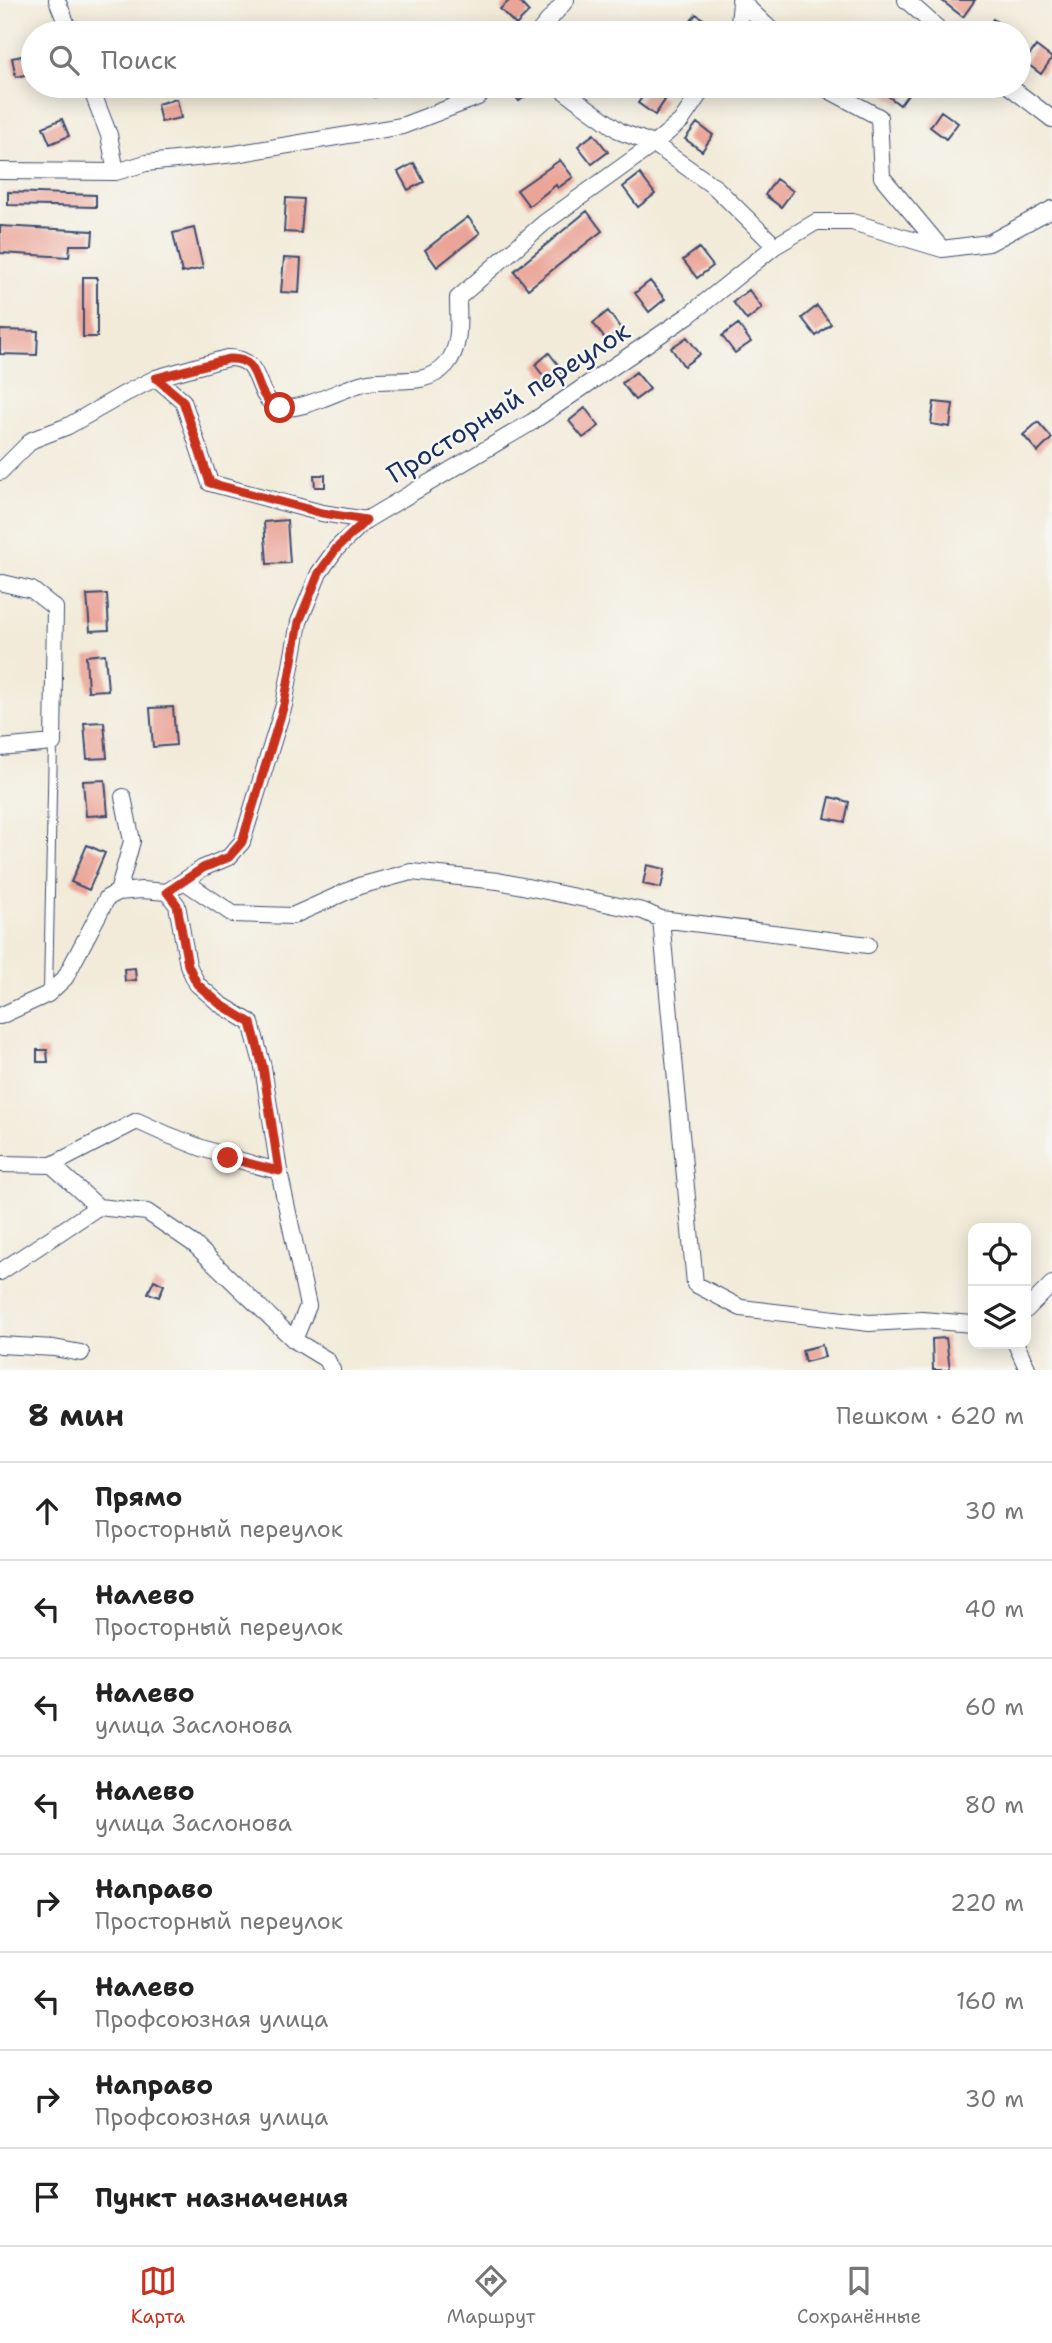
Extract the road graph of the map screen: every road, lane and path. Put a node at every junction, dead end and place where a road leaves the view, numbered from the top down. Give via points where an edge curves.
1 (57, 0) edge
2 (906, 0) edge
3 (741, 2) edge
4 (562, 4) edge
5 (65, 21) edge
6 (548, 21) edge
7 (739, 21) edge
8 (761, 21) edge
9 (930, 21) edge
10 (95, 98) edge
11 (473, 98) edge
12 (574, 98) edge
13 (697, 98) edge
14 (843, 98) edge
15 (1025, 98) edge
16 (1052, 119) edge
17 (654, 144) junction
18 (0, 171) edge
19 (116, 172) junction
20 (1052, 209) edge
21 (775, 246) junction
22 (942, 249) junction
23 (156, 378) junction
24 (0, 472) edge
25 (366, 520) junction
26 (1, 582) edge
27 (53, 743) junction
28 (0, 748) edge
29 (123, 797) dead end
30 (184, 881) junction
31 (118, 892) junction
32 (167, 892) junction
33 (661, 919) junction
34 (868, 945) dead end
35 (48, 994) junction
36 (0, 1016) edge
37 (0, 1164) edge
38 (52, 1165) junction
39 (279, 1171) junction
40 (98, 1208) junction
41 (0, 1272) edge
42 (1052, 1284) edge
43 (1031, 1305) edge
44 (968, 1324) edge
45 (294, 1339) junction
46 (0, 1345) edge
47 (1018, 1349) edge
48 (80, 1353) dead end
49 (330, 1365) edge
50 (1028, 1370) edge

1 - 5 street
2 - 9 street
3 - 7 street
3 - 8 street
4 - 6 street
10 - 19 street via 109,135
11 - 19 street via 402,126 235,154 146,163
12 - 17 street via 621,132
13 - 17 street via 681,121
14 - 22 street via 879,117 882,177
15 - 16 street
17 - 21 street via 716,188
17 - 23 street via 544,223 458,298 456,345 445,366 428,376 410,382 367,382 313,402 280,408 268,401 253,368 238,358
18 - 19 street
20 - 22 street, Просторный переулок via 989,243
21 - 22 street, Просторный переулок via 816,222 852,222
21 - 25 street, Просторный переулок via 689,315 532,422
23 - 24 street via 68,426 32,440
23 - 25 street via 183,401 210,483
25 - 30 street, Просторный переулок via 319,573 299,622 284,705 242,842 229,857
26 - 27 street via 32,590 55,608
27 - 28 street
27 - 35 lane
29 - 31 street via 132,841
30 - 32 street, Просторный переулок
30 - 33 street via 233,914 292,916 359,886 411,873 498,881 610,903
31 - 32 street
31 - 35 street via 107,898 65,978
32 - 39 street via 177,905 188,965 197,984 251,1023 263,1067
33 - 34 street
33 - 44 street via 695,1284 741,1308 869,1323
35 - 36 street
37 - 38 street
38 - 39 street via 137,1121 228,1158
38 - 40 street
39 - 45 street via 308,1306
40 - 41 street
40 - 45 street via 147,1212 194,1244
42 - 43 street
45 - 49 street
46 - 48 street
47 - 50 street

